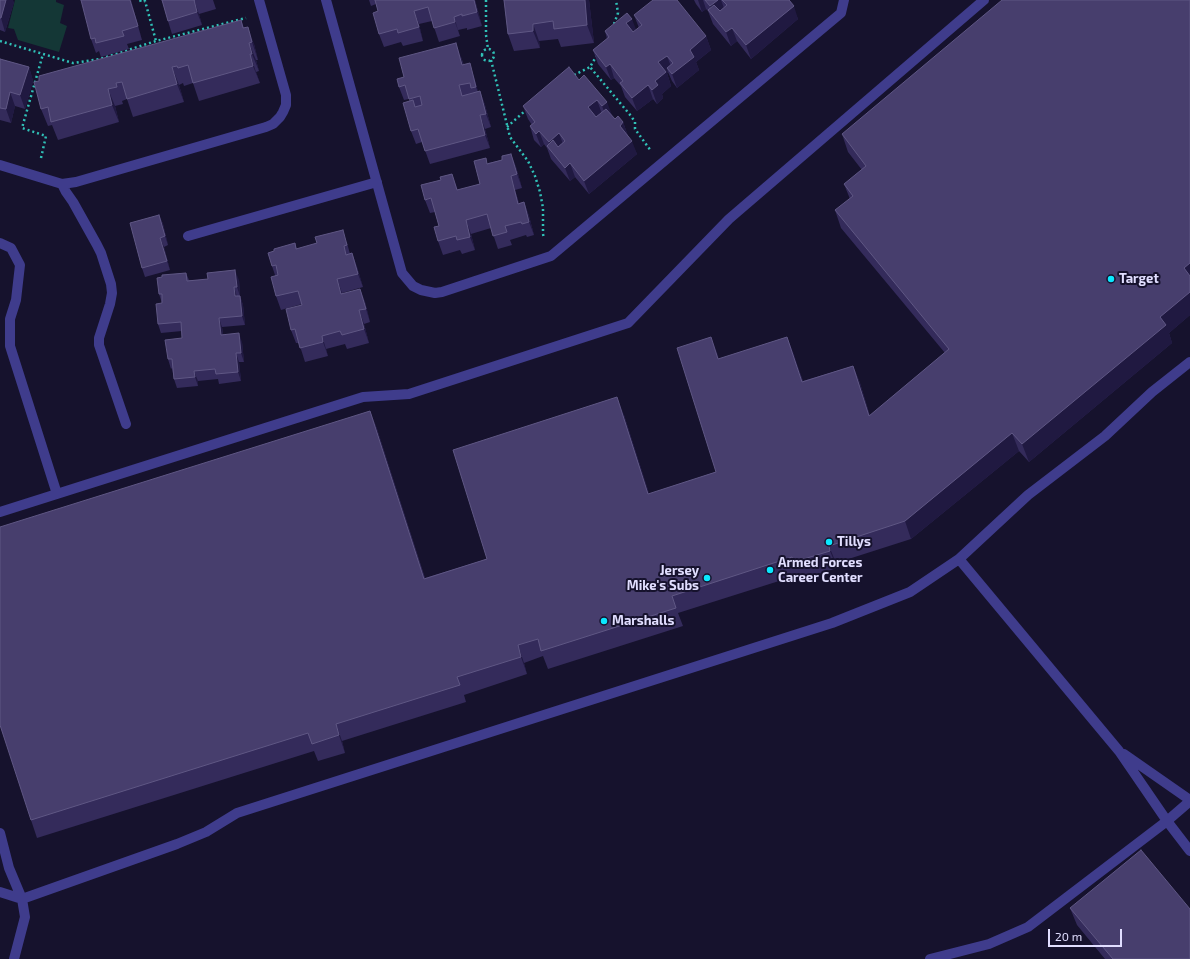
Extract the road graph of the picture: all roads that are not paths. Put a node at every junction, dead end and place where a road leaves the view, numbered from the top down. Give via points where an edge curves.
1 (259, 0) edge
2 (326, 0) edge
3 (844, 0) edge
4 (984, 0) edge
5 (0, 166) edge
6 (377, 182) junction
7 (62, 184) junction
8 (188, 236) dead end
9 (0, 243) edge
10 (1190, 362) edge
11 (126, 424) dead end
12 (57, 494) junction
13 (0, 512) edge
14 (959, 559) junction
15 (1119, 751) junction
16 (1190, 800) edge
17 (1167, 821) junction
18 (0, 833) edge
19 (1190, 851) edge
20 (0, 892) edge
21 (22, 899) junction
22 (14, 959) edge
23 (930, 959) edge

1 - 7 street via 286,95 286,105 280,118 266,127
2 - 6 street
3 - 6 street via 841,13 551,256 442,292 430,293 421,290 413,286 402,273
4 - 12 street via 729,219 628,322 409,394 363,397
5 - 7 street
6 - 8 street
7 - 11 street via 97,245 111,284 110,304 99,345
9 - 12 street via 11,248 20,266 16,300 10,319 10,346
10 - 14 street via 1152,392 1105,436 1028,495
12 - 13 street
14 - 15 street
14 - 21 street via 910,592 832,623 237,813 206,832 177,844
15 - 16 street
15 - 17 street
16 - 17 street
17 - 19 street
17 - 23 street via 1028,927 988,944
18 - 21 street via 9,868
20 - 21 street
21 - 22 street via 25,917

